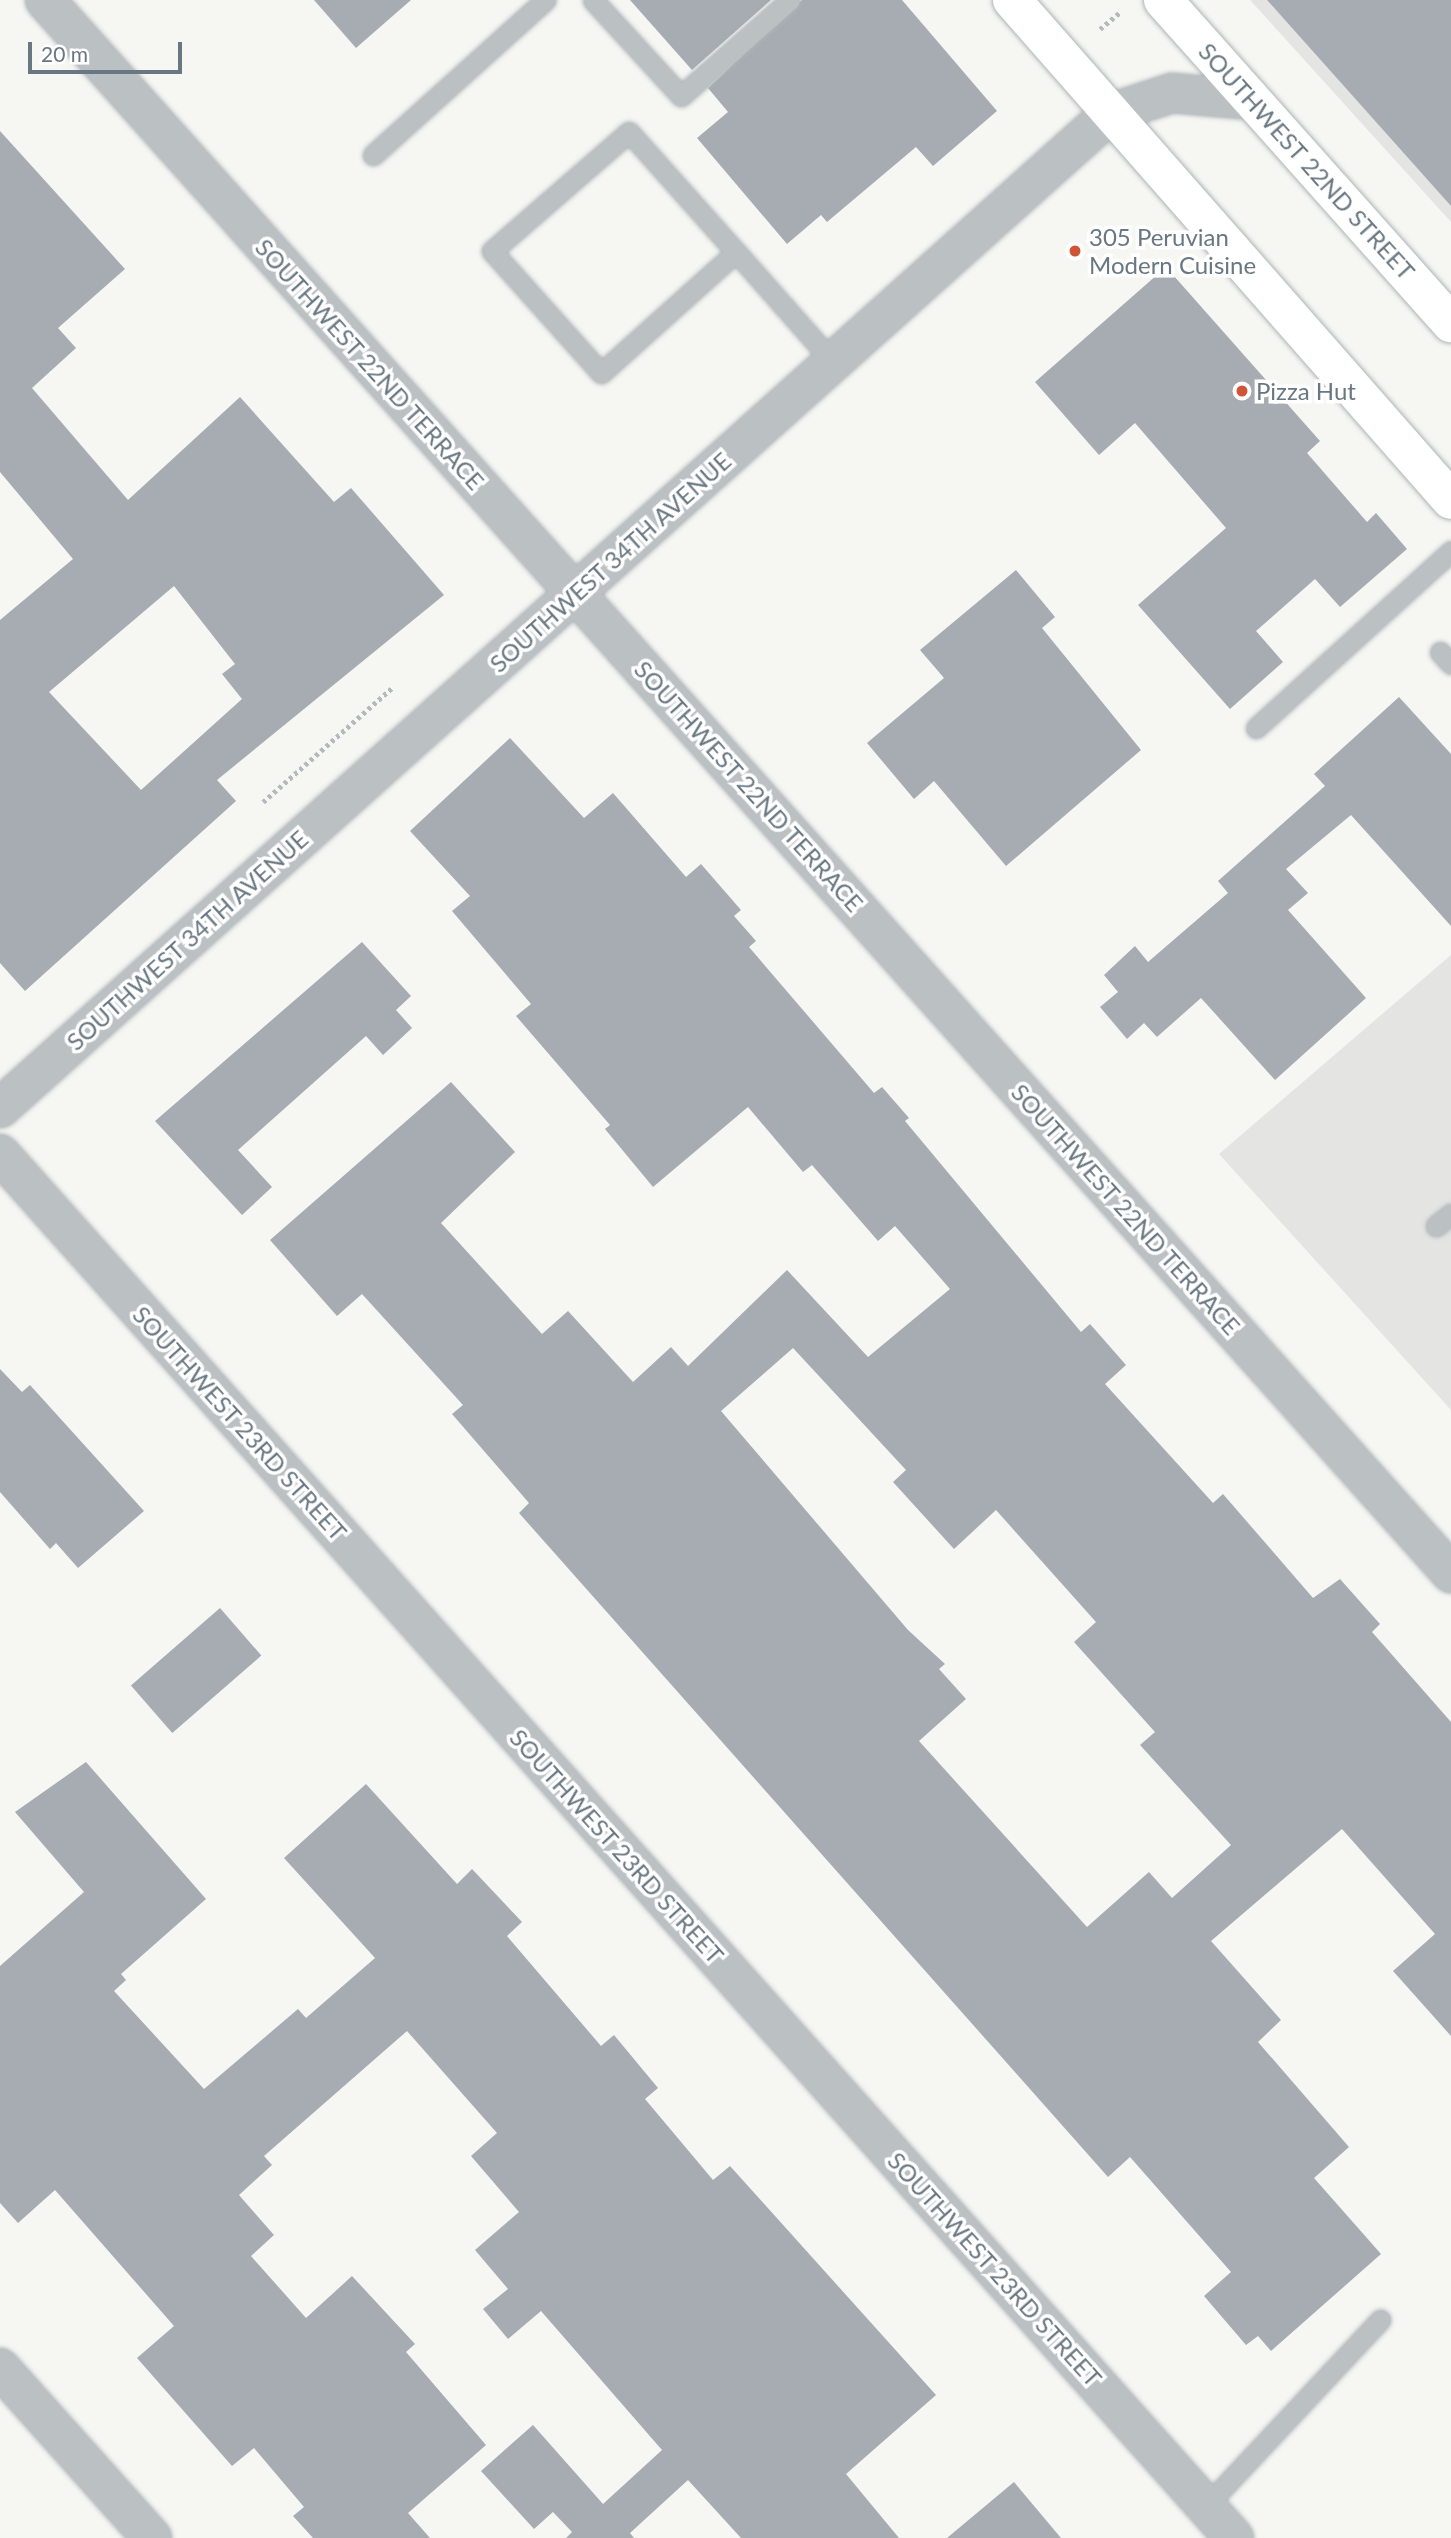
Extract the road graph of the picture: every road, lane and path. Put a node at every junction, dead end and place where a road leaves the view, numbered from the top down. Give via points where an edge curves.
1 (45, 0) edge
2 (545, 0) edge
3 (593, 0) edge
4 (790, 0) edge
5 (1013, 0) edge
6 (1145, 4) edge
7 (1099, 29) dead end
8 (1252, 100) junction
9 (1111, 113) junction
10 (373, 155) dead end
11 (736, 252) junction
12 (1451, 323) edge
13 (832, 361) junction
14 (1451, 500) edge
15 (1451, 551) edge
16 (576, 592) junction
17 (393, 687) dead end
18 (1256, 728) dead end
19 (263, 802) dead end
20 (0, 1108) edge
21 (0, 1154) edge
22 (1451, 1573) edge
23 (1380, 2320) dead end
24 (0, 2368) edge
25 (1206, 2506) junction
26 (152, 2538) edge
27 (1234, 2538) edge

1 - 16 street, SOUTHWEST 22ND TERRACE
2 - 10 lane
3 - 4 lane via 681,96
5 - 9 main road
6 - 7 path
6 - 8 main road, SOUTHWEST 22ND STREET
8 - 9 street, SOUTHWEST 34TH AVENUE via 1172,93
8 - 12 main road, SOUTHWEST 22ND STREET
9 - 13 street, SOUTHWEST 34TH AVENUE
9 - 14 main road
11 - 11 lane via 629,132 492,251 601,373
11 - 13 lane
13 - 16 street, SOUTHWEST 34TH AVENUE
15 - 18 lane
16 - 20 street, SOUTHWEST 34TH AVENUE
16 - 22 street, SOUTHWEST 22ND TERRACE
17 - 19 path
21 - 25 street, SOUTHWEST 23RD STREET
23 - 25 lane
24 - 26 street
25 - 27 street, SOUTHWEST 23RD STREET

